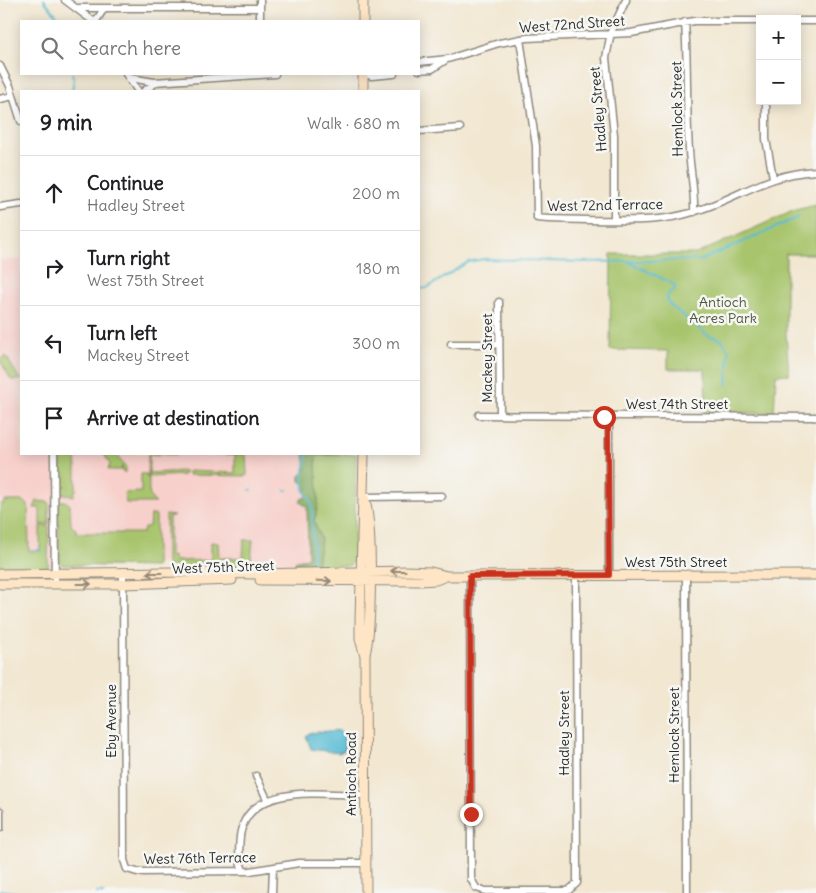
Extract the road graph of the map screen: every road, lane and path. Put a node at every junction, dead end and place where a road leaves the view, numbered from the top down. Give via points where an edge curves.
1 (65, 0) edge
2 (260, 0) edge
3 (363, 0) edge
4 (626, 0) edge
5 (78, 8) junction
6 (260, 8) junction
7 (104, 10) junction
8 (93, 20) edge
9 (95, 20) edge
10 (260, 20) edge
11 (363, 20) edge
12 (756, 21) edge
13 (801, 21) edge
14 (816, 21) edge
15 (685, 22) junction
16 (611, 32) junction
17 (520, 39) junction
18 (448, 58) junction
19 (420, 62) edge
20 (0, 66) edge
21 (420, 70) edge
22 (246, 75) edge
23 (364, 75) edge
24 (368, 75) edge
25 (382, 75) edge
26 (128, 76) edge
27 (158, 81) junction
28 (137, 90) edge
29 (145, 90) edge
30 (363, 90) edge
31 (12, 96) junction
32 (0, 99) edge
33 (766, 105) edge
34 (20, 118) edge
35 (460, 128) dead end
36 (420, 131) edge
37 (816, 171) edge
38 (772, 178) junction
39 (695, 194) junction
40 (20, 204) edge
41 (0, 206) edge
42 (705, 208) junction
43 (694, 212) junction
44 (614, 220) junction
45 (499, 302) dead end
46 (451, 344) dead end
47 (499, 344) junction
48 (479, 415) dead end
49 (500, 415) junction
50 (608, 417) junction
51 (816, 417) edge
52 (54, 455) edge
53 (364, 455) edge
54 (442, 496) dead end
55 (364, 497) junction
56 (56, 573) junction
57 (123, 573) junction
58 (0, 574) edge
59 (609, 575) junction
60 (816, 575) edge
61 (365, 576) junction
62 (470, 576) junction
63 (576, 576) junction
64 (686, 576) junction
65 (0, 584) edge
66 (55, 584) junction
67 (124, 584) junction
68 (256, 776) dead end
69 (365, 794) junction
70 (267, 799) junction
71 (0, 811) edge
72 (0, 828) edge
73 (366, 863) junction
74 (273, 868) junction
75 (127, 869) joint
76 (243, 870) junction
77 (272, 893) edge
78 (366, 893) edge
79 (687, 893) edge

1 - 5 street
2 - 6 street
3 - 11 main road
4 - 16 street, Hadley Street
5 - 7 street
5 - 8 street
6 - 7 street
6 - 10 street
7 - 9 street
12 - 15 street, West 72nd Street
13 - 14 street
15 - 16 street, West 72nd Street via 631,33
15 - 39 street, Hemlock Street via 689,152
16 - 17 street, West 72nd Street
16 - 44 street, Hadley Street via 606,72 614,135
17 - 18 street, West 72nd Street
17 - 44 street, West 72nd Terrace via 536,146 537,218
18 - 19 street, West 72nd Street
18 - 21 street, West 72nd Street via 432,69
20 - 31 street
22 - 27 street
23 - 30 main road
24 - 25 street
26 - 27 street
26 - 28 street
27 - 29 street
31 - 32 street
31 - 34 street
33 - 38 street via 766,139
35 - 36 street
37 - 38 street, West 72nd Terrace
38 - 42 street, West 72nd Terrace
39 - 42 street, Hemlock Street
39 - 43 street, Hemlock Street
40 - 41 street
42 - 43 street, West 72nd Terrace
43 - 44 street, West 72nd Terrace via 667,218
45 - 47 street, Mackey Street
46 - 47 street
47 - 49 street, Mackey Street
48 - 49 street, West 74th Street
49 - 50 street, West 74th Street
50 - 51 street, West 74th Street
50 - 59 street
52 - 56 street
53 - 55 main road, Antioch Road
54 - 55 street
55 - 61 main road, Antioch Road via 368,508
56 - 57 main road, West 75th Street
56 - 58 main road, West 75th Street
56 - 66 street
61 -> 57 main road, West 75th Street
57 - 67 street, Eby Avenue
59 - 63 main road, West 75th Street
59 - 64 main road, West 75th Street
60 - 64 main road, West 75th Street
61 - 62 main road, West 75th Street via 428,580
67 -> 61 main road, West 75th Street
61 - 69 main road, Antioch Road via 368,642 365,654
62 - 63 main road, West 75th Street
62 - 63 street, Hadley Street via 471,879 475,886 486,891 568,891 577,878
64 - 79 street, Hemlock Street
65 - 66 main road, West 75th Street
66 -> 67 main road, West 75th Street
67 - 75 street, Eby Avenue via 124,860
68 - 70 street
69 - 70 street via 287,795
69 - 73 main road, Antioch Road
70 - 76 street via 251,812 243,825 240,863
71 - 72 street
73 - 74 street, West 76th Terrace via 299,863
73 - 78 main road, Antioch Road
74 - 76 street, West 76th Terrace
74 - 77 street, West 76th Terrace
75 - 76 street, West 76th Terrace via 137,872

